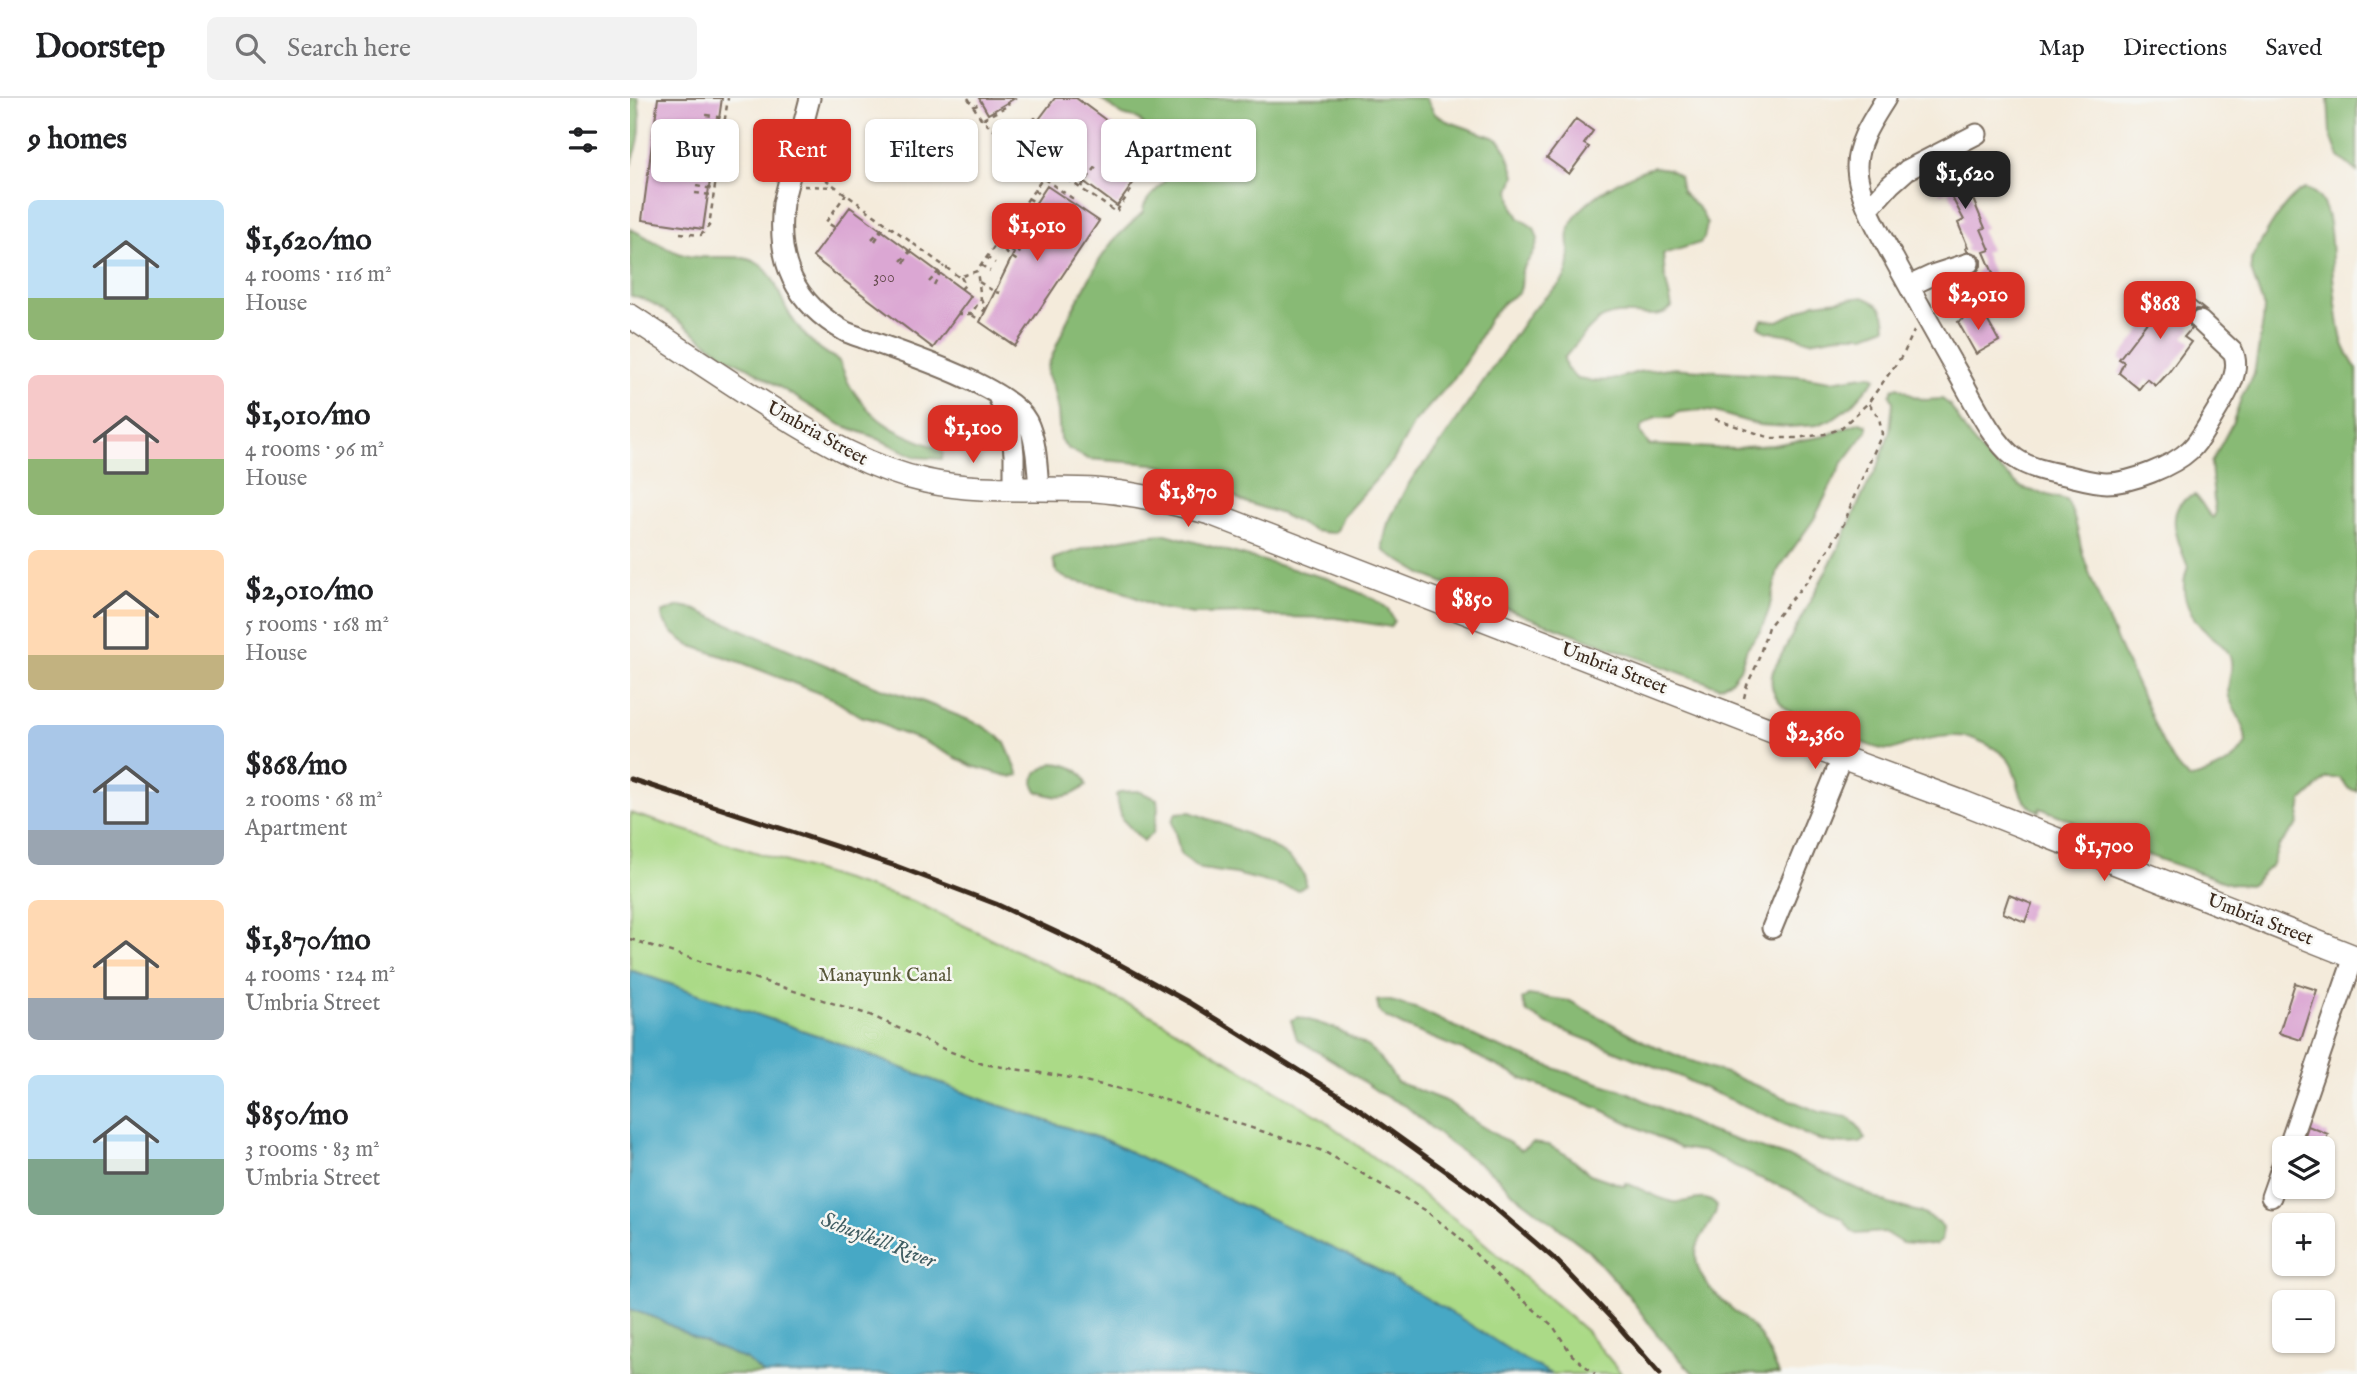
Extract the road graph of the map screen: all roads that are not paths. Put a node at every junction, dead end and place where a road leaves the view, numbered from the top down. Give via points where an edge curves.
1 (810, 98) edge
2 (1886, 98) edge
3 (1977, 134) dead end
4 (1869, 208) junction
5 (1969, 263) dead end
6 (1909, 286) junction
7 (630, 316) edge
8 (2200, 321) dead end
9 (998, 396) junction
10 (1014, 489) junction
11 (1039, 489) junction
12 (1842, 758) junction
13 (1772, 928) dead end
14 (2355, 958) edge
15 (2292, 1136) edge
16 (2272, 1194) edge
17 (2271, 1197) dead end

1 - 9 lane via 781,221 786,261 801,296 827,322 846,332 975,382
2 - 4 lane via 1857,159
3 - 4 lane via 1907,170
4 - 6 lane
5 - 6 lane
6 - 8 lane via 2007,451 2017,460 2050,472 2105,483 2131,479 2183,456 2211,421 2237,363 2233,352
7 - 10 main road, Umbria Street via 797,425 870,464 928,482
9 - 10 lane via 1012,432
9 - 11 lane via 1027,419
10 - 11 main road, Umbria Street
11 - 12 main road, Umbria Street via 1135,495 1210,513
12 - 13 lane
12 - 14 main road, Umbria Street
14 - 15 lane
16 - 17 lane

